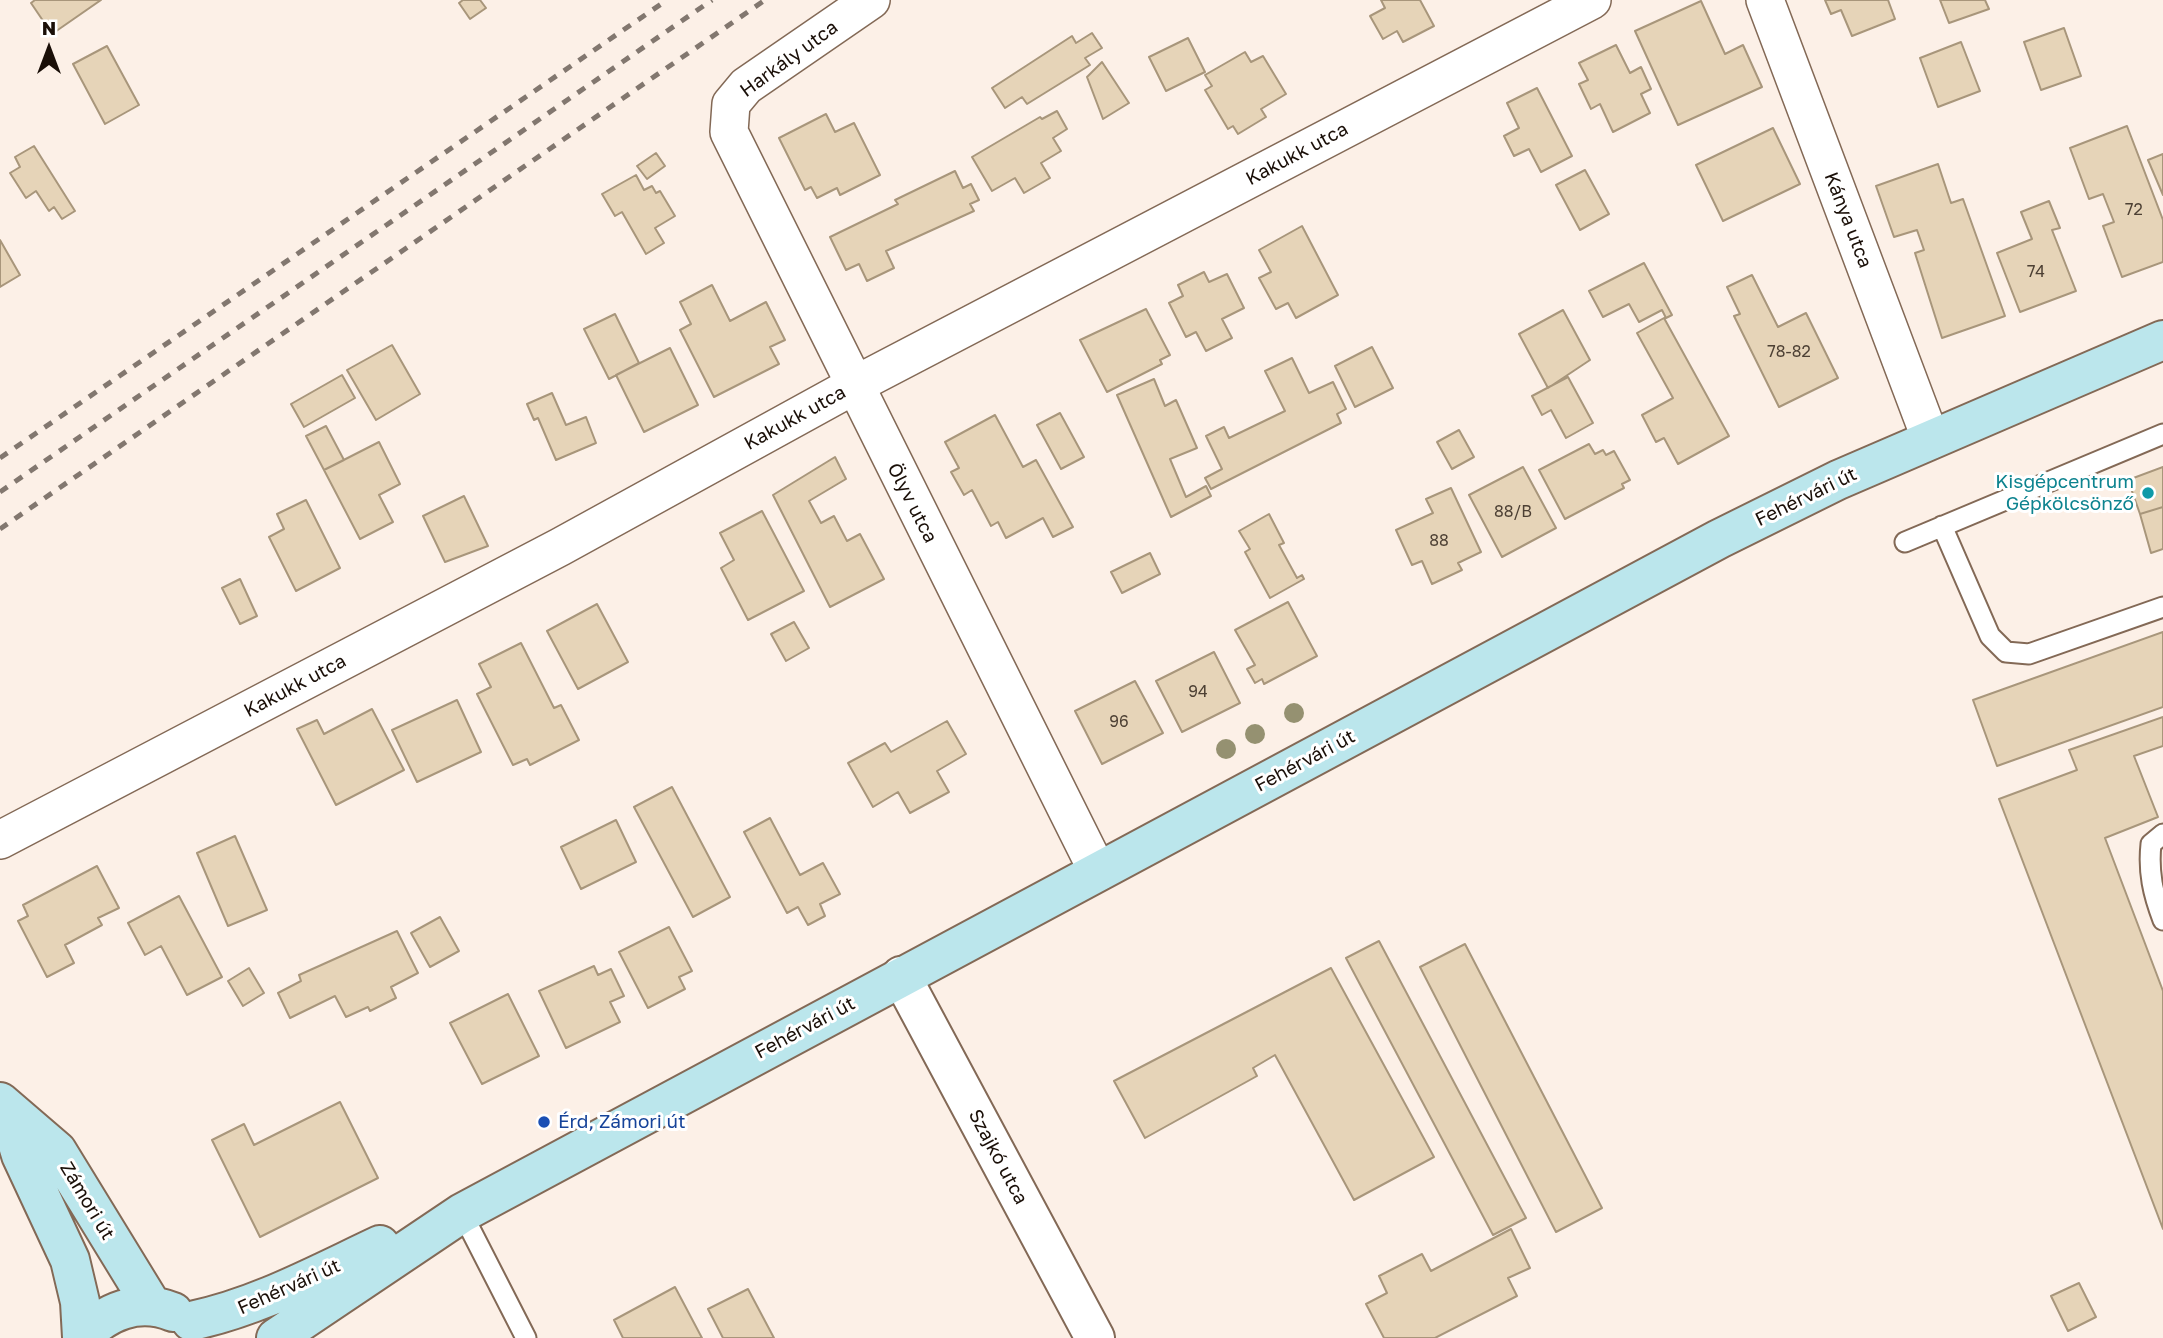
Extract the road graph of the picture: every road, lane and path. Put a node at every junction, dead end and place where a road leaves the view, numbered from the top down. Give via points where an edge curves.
1 (871, 0) edge
2 (1592, 0) edge
3 (1765, 0) edge
4 (729, 132) joint
5 (2163, 340) edge
6 (853, 386) junction
7 (2163, 434) edge
8 (1931, 440) junction
9 (1942, 526) junction
10 (1905, 542) dead end
11 (2163, 607) edge
12 (2163, 834) edge
13 (0, 840) edge
14 (1098, 872) junction
15 (2163, 920) edge
16 (901, 976) junction
17 (2, 1109) edge
18 (461, 1213) junction
19 (152, 1306) junction
20 (199, 1330) edge
21 (82, 1338) edge
22 (276, 1338) edge
23 (526, 1338) edge
24 (1095, 1338) edge

1 - 4 street, Harkály utca via 746,86 731,104
2 - 6 street, Kakukk utca
3 - 8 street, Kánya utca
4 - 6 street, Ölyv utca
5 - 8 main road, Fehérvári út
6 - 13 street, Kakukk utca via 560,547
6 - 14 street, Ölyv utca
7 - 9 lane
8 - 14 main road, Fehérvári út via 1719,539
9 - 10 lane
9 - 11 lane via 1990,636 2006,652 2029,654
12 - 15 lane via 2151,844 2149,867
14 - 16 main road, Fehérvári út
16 - 18 main road, Fehérvári út
16 - 24 street, Szajkó utca
17 - 19 main road, Zámori út via 57,1151
17 - 21 main road, Zámori út via 70,1260
18 - 20 main road, Fehérvári út via 226,1314
18 - 22 main road, Fehérvári út
18 - 23 lane
19 - 20 main road via 166,1309
19 - 21 main road via 113,1312

